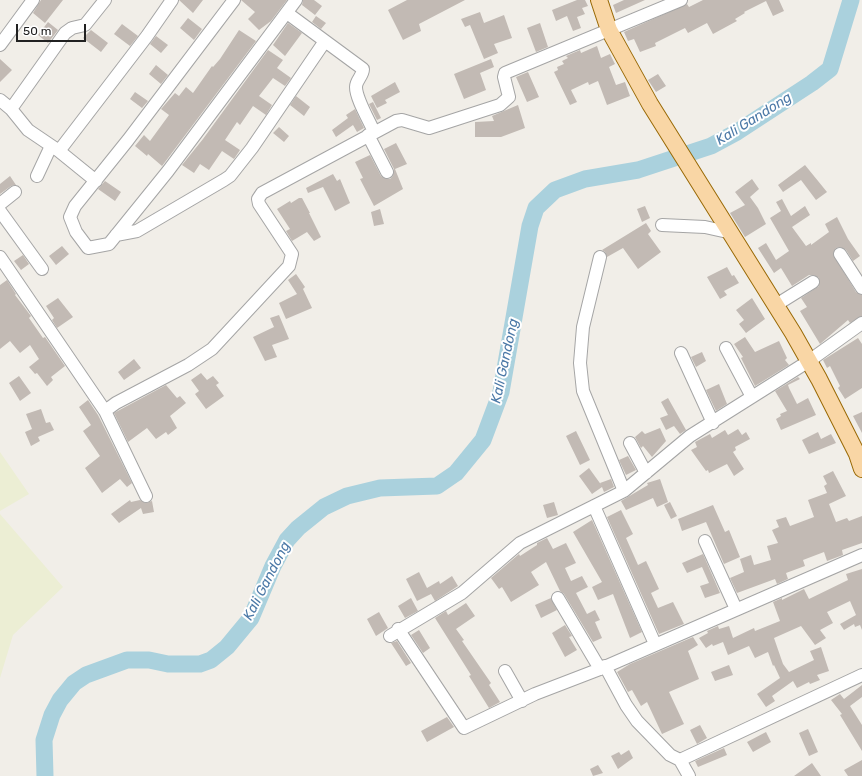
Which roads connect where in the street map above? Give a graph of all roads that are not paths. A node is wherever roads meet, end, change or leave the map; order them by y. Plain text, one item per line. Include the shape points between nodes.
1 (33, 0) edge
2 (105, 0) edge
3 (172, 0) edge
4 (234, 0) edge
5 (296, 0) edge
6 (598, 0) edge
7 (681, 0) edge
8 (287, 13) junction
9 (609, 30) junction
10 (325, 41) junction
11 (0, 44) edge
12 (0, 100) edge
13 (11, 109) junction
14 (371, 134) junction
15 (55, 149) junction
16 (387, 172) dead end
17 (37, 176) dead end
18 (96, 181) junction
19 (15, 192) dead end
20 (0, 204) edge
21 (0, 211) edge
22 (662, 225) dead end
23 (732, 233) junction
24 (116, 235) junction
25 (840, 254) dead end
26 (0, 257) edge
27 (600, 257) dead end
28 (42, 269) dead end
29 (813, 282) dead end
30 (862, 288) edge
31 (776, 305) junction
32 (862, 324) edge
33 (726, 348) dead end
34 (681, 353) dead end
35 (809, 362) junction
36 (752, 398) junction
37 (104, 411) junction
38 (712, 423) junction
39 (630, 443) dead end
40 (862, 469) edge
41 (646, 473) junction
42 (624, 491) junction
43 (146, 496) dead end
44 (594, 506) junction
45 (705, 541) dead end
46 (862, 555) edge
47 (558, 598) dead end
48 (736, 609) junction
49 (655, 644) junction
50 (603, 667) junction
51 (505, 670) dead end
52 (862, 675) edge
53 (522, 700) junction
54 (680, 760) junction
55 (689, 776) edge

1 - 11 street
2 - 13 street via 85,25 72,28 65,33
3 - 15 street via 147,36
4 - 18 street
5 - 8 street
6 - 9 main road
7 - 9 street
8 - 10 street
8 - 24 street via 168,171
9 - 14 street via 505,73 509,92 508,97 500,105 429,128 402,120 396,121
9 - 23 main road via 697,182
10 - 14 street via 363,69 357,90
10 - 24 street via 230,176 136,230
12 - 13 street
13 - 15 street via 28,130
14 - 16 street
14 - 37 street via 258,198 259,204 292,254 289,266 212,349
15 - 17 street
15 - 18 street
18 - 24 street via 75,206 70,217 76,232 88,248 109,244
19 - 20 street
21 - 28 street
22 - 23 street via 693,226
23 - 31 main road
25 - 30 street
26 - 37 street
27 - 42 street via 583,326 580,363 583,391
29 - 31 street
31 - 35 main road
32 - 35 street
33 - 36 street
34 - 38 street
35 - 36 street
35 - 40 main road via 857,454
36 - 38 street
37 - 43 street
38 - 41 street via 690,436
39 - 41 street
41 - 42 street
42 - 44 street
44 - 49 street
44 - 53 street via 520,543 462,593 394,632 464,728
45 - 48 street
46 - 48 street
47 - 50 street
48 - 49 street
49 - 50 street
50 - 53 street
50 - 54 street via 637,721 670,755
51 - 53 street
52 - 54 street
54 - 55 street

